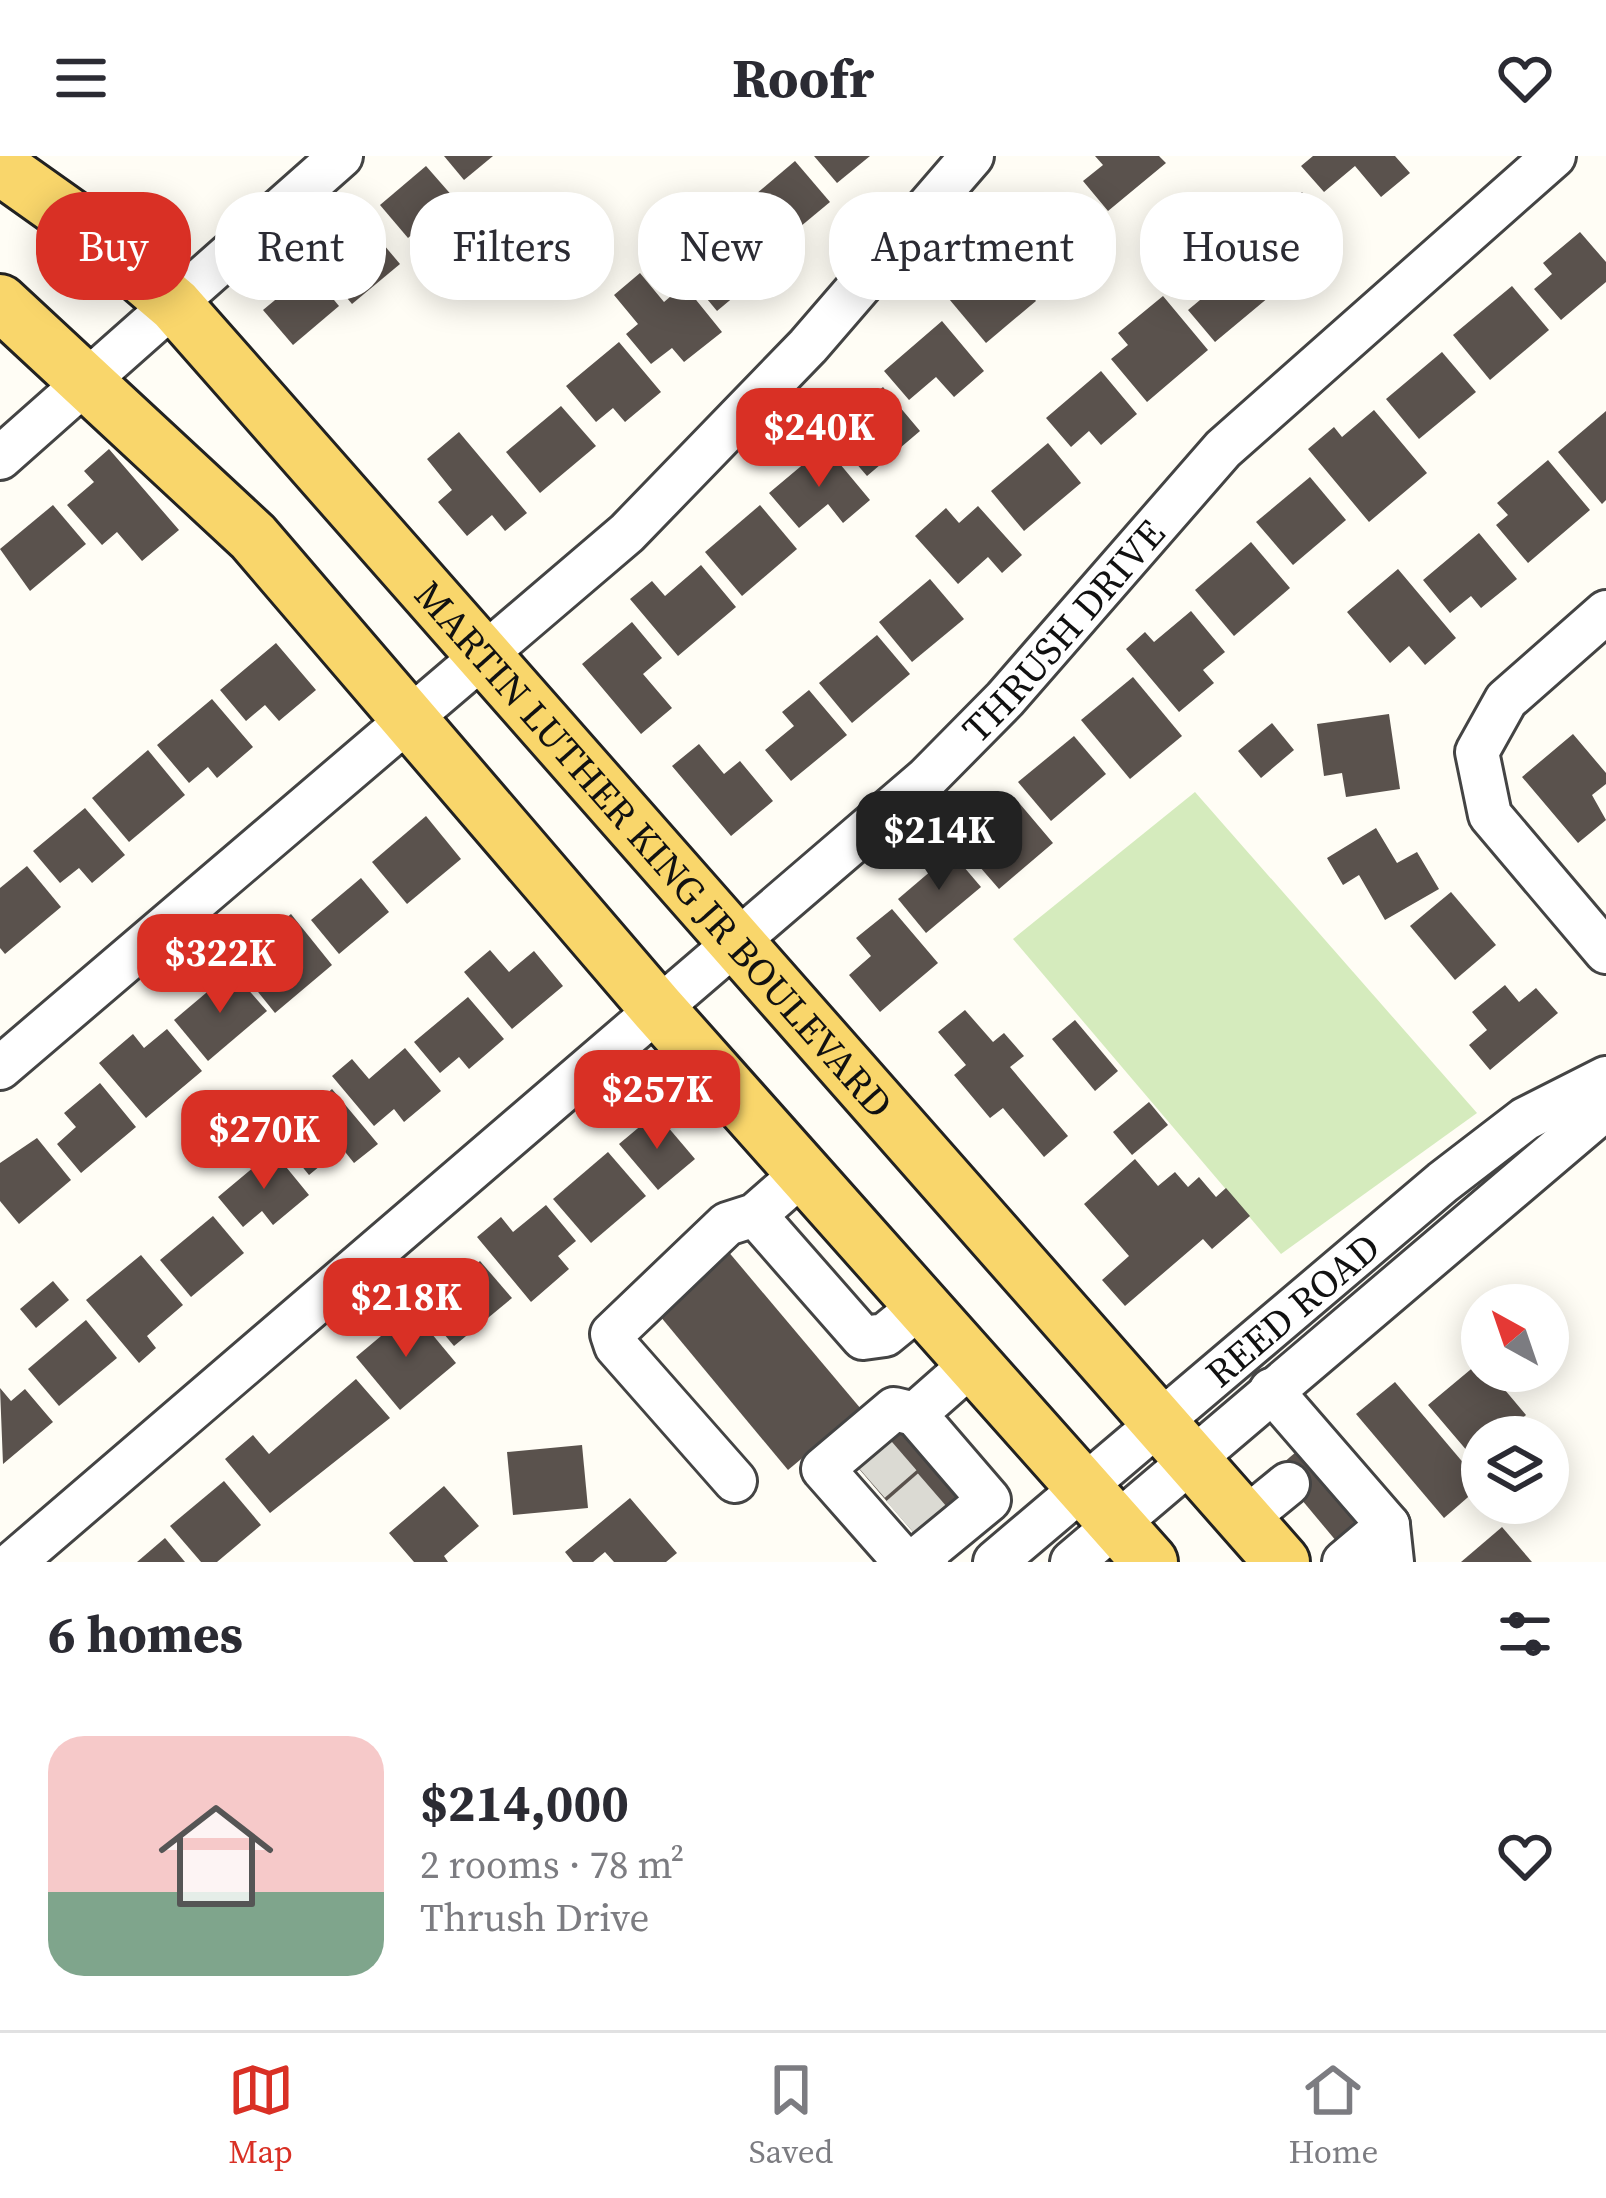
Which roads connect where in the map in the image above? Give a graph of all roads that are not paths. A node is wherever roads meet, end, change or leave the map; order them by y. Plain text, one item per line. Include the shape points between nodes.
1 (341, 156) edge
2 (972, 156) edge
3 (1553, 156) edge
4 (0, 166) edge
5 (0, 302) edge
6 (175, 305) junction
7 (88, 382) junction
8 (0, 458) edge
9 (1606, 612) edge
10 (485, 654) junction
11 (408, 718) junction
12 (733, 942) junction
13 (1606, 952) edge
14 (657, 1008) junction
15 (0, 1068) edge
16 (1606, 1078) edge
17 (1606, 1108) edge
18 (804, 1172) junction
19 (755, 1215) junction
20 (923, 1304) junction
21 (974, 1362) junction
22 (1271, 1390) junction
23 (921, 1430) junction
24 (1176, 1439) junction
25 (1310, 1466) junction
26 (735, 1481) dead end
27 (1245, 1519) junction
28 (1117, 1524) edge
29 (1390, 1544) edge
30 (924, 1559) edge
31 (14, 1562) edge
32 (994, 1562) edge
33 (1072, 1562) edge
34 (1282, 1562) edge
35 (1344, 1562) edge

1 - 6 street
2 - 10 street via 808,346 627,533
3 - 12 street, THRUSH DRIVE via 1223,449 926,778
4 - 6 main road, MARTIN LUTHER KING JR BOULEVARD
5 - 7 main road
6 - 7 street
6 - 10 main road, MARTIN LUTHER KING JR BOULEVARD
7 - 8 street
7 - 11 main road via 253,537
9 - 13 street via 1506,700 1477,752 1490,815
10 - 11 street
10 - 12 main road, MARTIN LUTHER KING JR BOULEVARD
11 - 14 main road
11 - 15 street
12 - 14 street, THRUSH DRIVE
12 - 24 main road, MARTIN LUTHER KING JR BOULEVARD
14 - 18 main road
14 - 31 street, THRUSH DRIVE
16 - 24 street, REED ROAD via 1525,1119 1460,1169
17 - 22 street, REED ROAD
18 - 19 street
18 - 20 main road
19 - 20 street via 862,1339 885,1335
19 - 26 street via 727,1224 612,1334
20 - 21 main road
21 - 23 street
21 - 28 main road
22 - 24 street, REED ROAD
22 - 25 street
23 - 30 street via 953,1472 989,1500
23 - 30 street via 894,1409 823,1469 860,1491 890,1525 905,1562
24 - 27 main road, MARTIN LUTHER KING JR BOULEVARD
24 - 28 street, REED ROAD
25 - 27 street
25 - 29 street
27 - 34 main road, MARTIN LUTHER KING JR BOULEVARD
28 - 32 street, REED ROAD
28 - 33 street, REED ROAD
29 - 35 street

